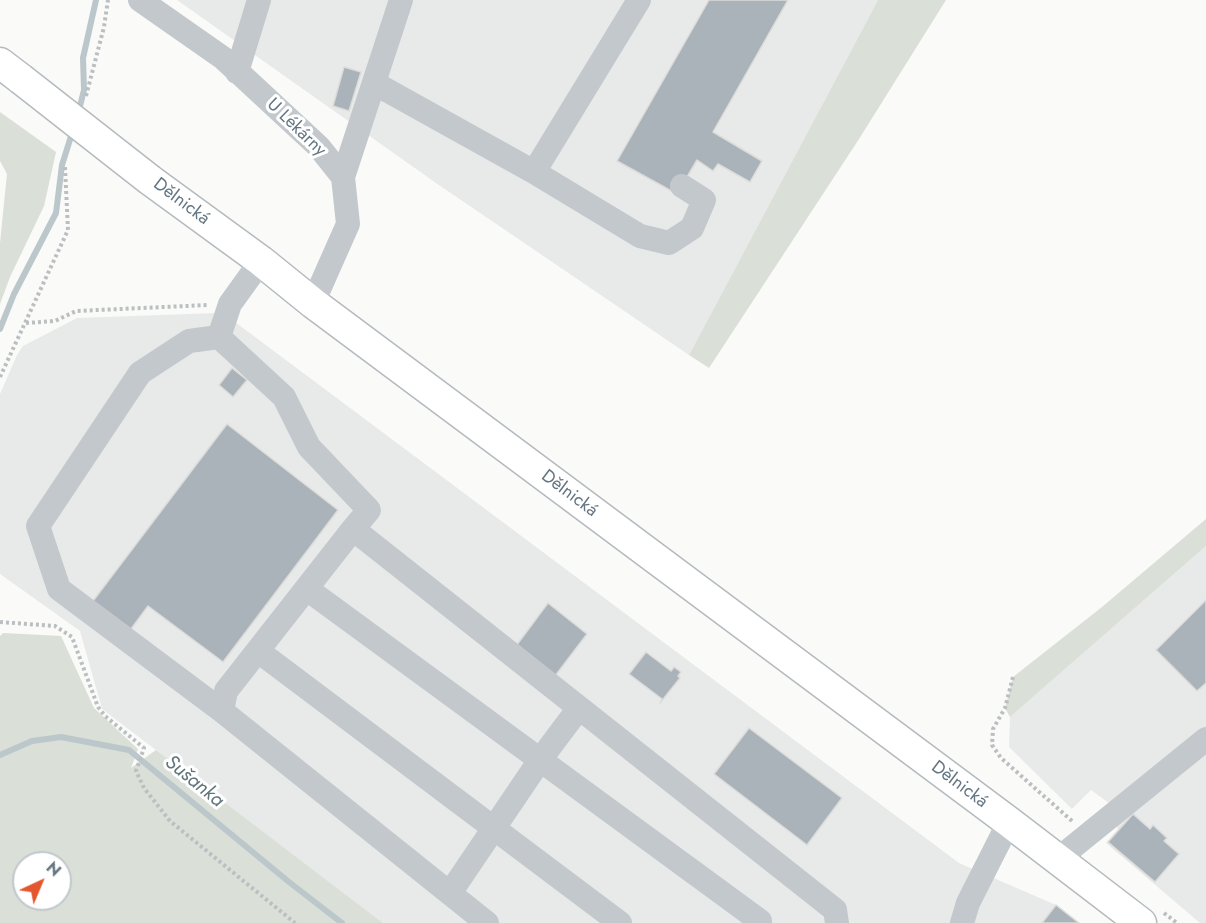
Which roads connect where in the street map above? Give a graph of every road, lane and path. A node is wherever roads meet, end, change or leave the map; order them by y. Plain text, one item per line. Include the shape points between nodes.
1 (108, 0) edge
2 (259, 0) edge
3 (401, 0) edge
4 (639, 0) edge
5 (146, 2) edge
6 (10, 71) edge
7 (237, 72) junction
8 (374, 83) junction
9 (86, 96) dead end
10 (65, 167) dead end
11 (534, 172) junction
12 (343, 177) junction
13 (682, 186) dead end
14 (261, 261) junction
15 (313, 303) junction
16 (230, 304) junction
17 (25, 323) junction
18 (219, 337) junction
19 (0, 377) edge
20 (353, 529) junction
21 (307, 589) junction
22 (0, 622) edge
23 (258, 651) junction
24 (1014, 677) dead end
25 (579, 708) junction
26 (222, 711) junction
27 (1202, 749) edge
28 (540, 760) junction
29 (1009, 822) junction
30 (494, 829) junction
31 (1089, 835) junction
32 (1058, 859) junction
33 (450, 893) junction
34 (967, 920) edge
35 (295, 923) edge
36 (487, 923) edge
37 (620, 923) edge
38 (760, 923) edge
39 (837, 923) edge
40 (1141, 923) edge

1 - 9 path
2 - 7 street
3 - 8 street
4 - 11 street
5 - 7 street, U Lékárny
6 - 14 main road, Dělnická, bridge
7 - 12 street, U Lékárny via 319,147
8 - 11 street
8 - 12 street
10 - 17 path via 68,230
11 - 13 street via 640,236 669,243 692,228 704,200
12 - 15 street via 348,224
14 - 15 main road, Dělnická
14 - 16 street
15 - 29 main road, Dělnická
16 - 17 path via 76,311 55,321
16 - 18 street
17 - 19 path
18 - 20 street via 284,397 309,447 369,510
18 - 26 street via 189,341 140,373 38,526 59,589
20 - 21 street
20 - 25 street
21 - 23 street
21 - 28 street
22 - 35 path via 55,627 72,637 98,707 144,748 136,771 144,788 170,820
23 - 26 street via 226,691
23 - 30 street
24 - 31 path via 1005,708 993,729 992,745 1001,758
25 - 28 street
25 - 39 street via 835,910
26 - 33 street
27 - 31 street
28 - 30 street
28 - 38 street
29 - 32 main road, Dělnická
29 - 34 street via 968,903
30 - 33 street
30 - 37 street
31 - 32 street
32 - 40 main road, Dělnická
33 - 36 street

